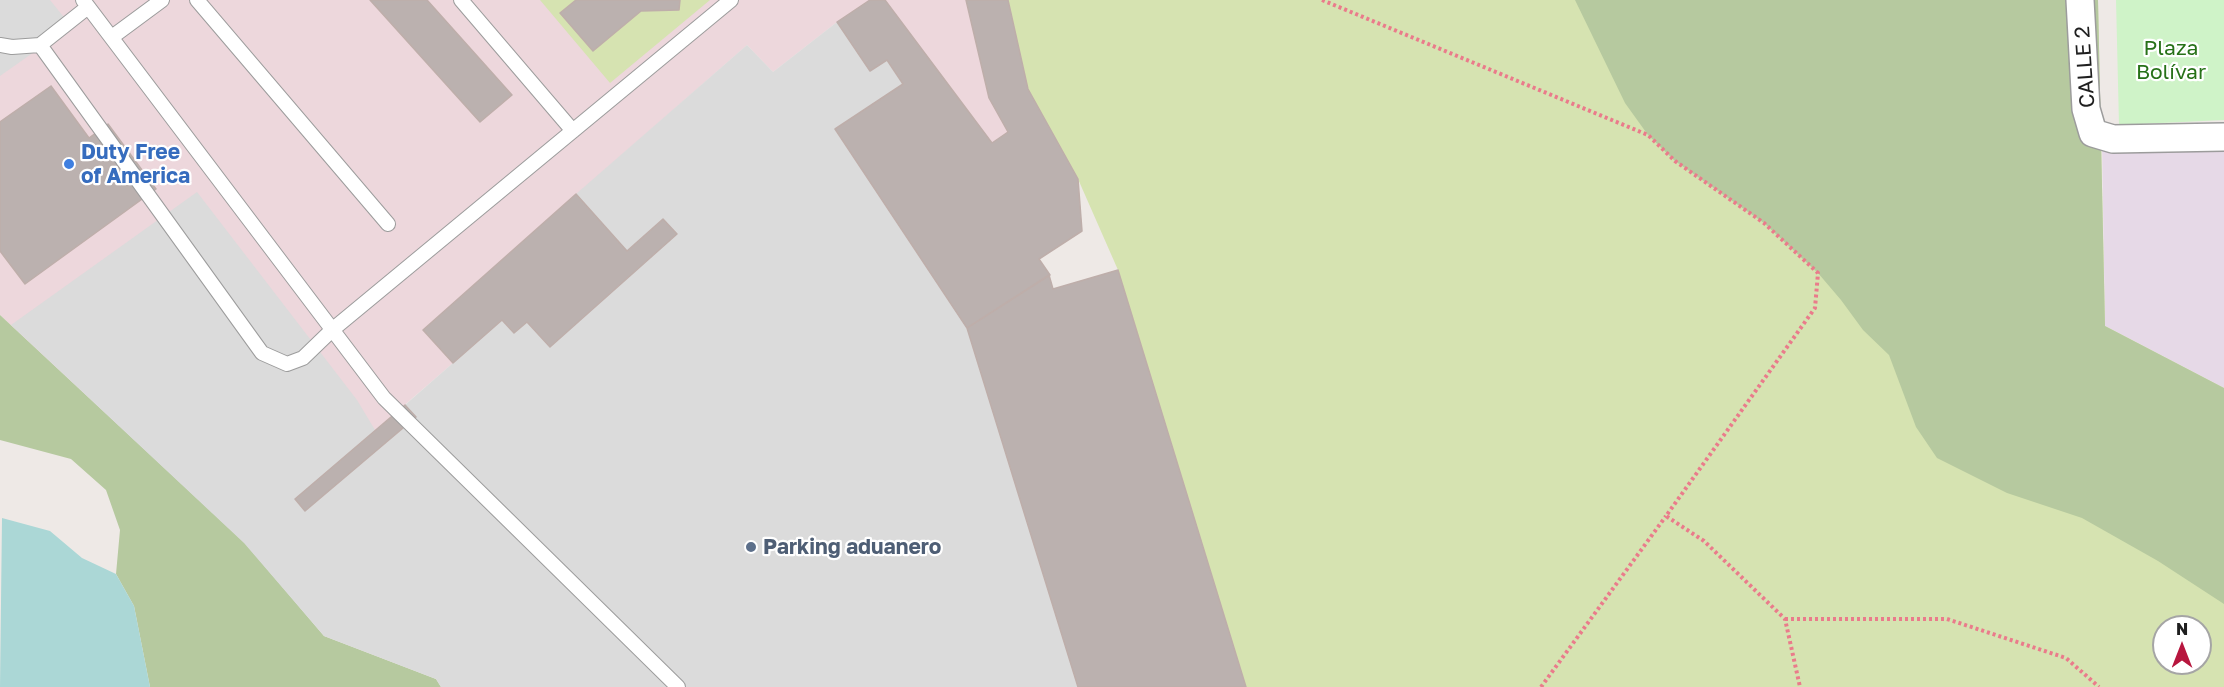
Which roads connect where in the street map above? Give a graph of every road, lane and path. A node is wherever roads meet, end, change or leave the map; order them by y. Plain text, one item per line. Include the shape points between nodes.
1 (162, 0) edge
2 (197, 0) edge
3 (461, 0) edge
4 (731, 0) edge
5 (1322, 0) edge
6 (2080, 0) edge
7 (86, 3) edge
8 (112, 37) junction
9 (0, 45) edge
10 (40, 45) junction
11 (573, 131) junction
12 (2224, 137) edge
13 (388, 224) dead end
14 (332, 330) junction
15 (1666, 516) junction
16 (1785, 619) junction
17 (678, 687) edge
18 (1541, 687) edge
19 (1800, 687) edge
20 (2099, 687) edge

1 - 8 lane
2 - 13 lane
3 - 11 lane
4 - 11 lane
5 - 15 path via 1648,135 1675,161 1764,223 1818,273 1815,308
6 - 12 street, CALLE 2 via 2086,109 2093,134 2113,139
7 - 8 lane
7 - 10 lane
8 - 14 lane
9 - 10 lane
10 - 14 lane via 262,353 287,364 303,358
11 - 14 lane
14 - 17 lane via 384,398
15 - 16 path via 1704,541
15 - 18 path
16 - 19 path
16 - 20 path via 1947,619 2066,658

